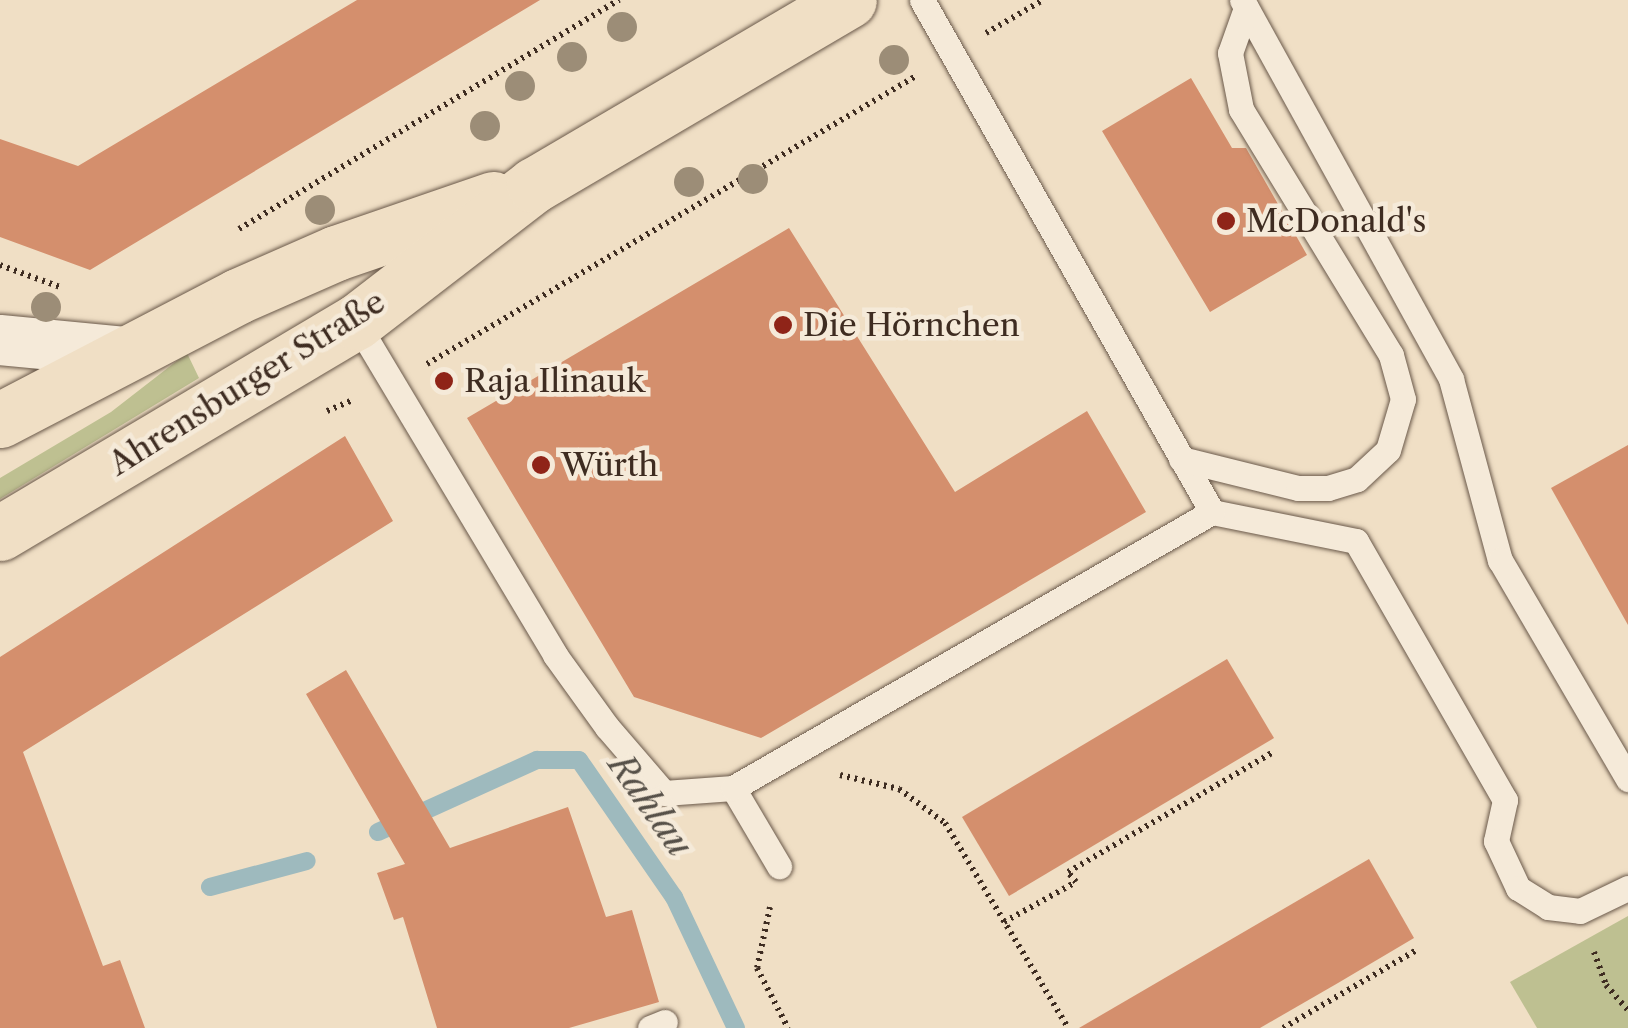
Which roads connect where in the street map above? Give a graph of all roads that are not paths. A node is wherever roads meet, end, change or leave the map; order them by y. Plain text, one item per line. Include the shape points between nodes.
1 (849, 0) edge
2 (922, 0) edge
3 (1244, 4) edge
4 (534, 185) junction
5 (356, 322) junction
6 (0, 340) edge
7 (124, 352) junction
8 (0, 420) edge
9 (1182, 459) junction
10 (1212, 512) junction
11 (0, 534) edge
12 (1628, 779) edge
13 (734, 788) junction
14 (778, 866) road end
15 (1628, 888) edge

1 - 4 main road, Ahrensburger Straße
2 - 9 lane
3 - 9 lane via 1230,53 1241,109 1391,355 1404,399 1388,450 1356,478 1328,488 1298,488
3 - 12 lane via 1451,379 1500,560
4 - 5 main road, Ahrensburger Straße
4 - 7 main road, Ahrensburger Straße via 336,253
5 - 11 main road, Ahrensburger Straße
5 - 13 lane via 556,655 608,728 664,793
6 - 7 street
7 - 8 main road, Ahrensburger Straße
9 - 10 lane
10 - 13 lane
10 - 15 lane via 1356,542 1505,800 1496,841 1503,866 1532,899 1580,911
13 - 14 lane

